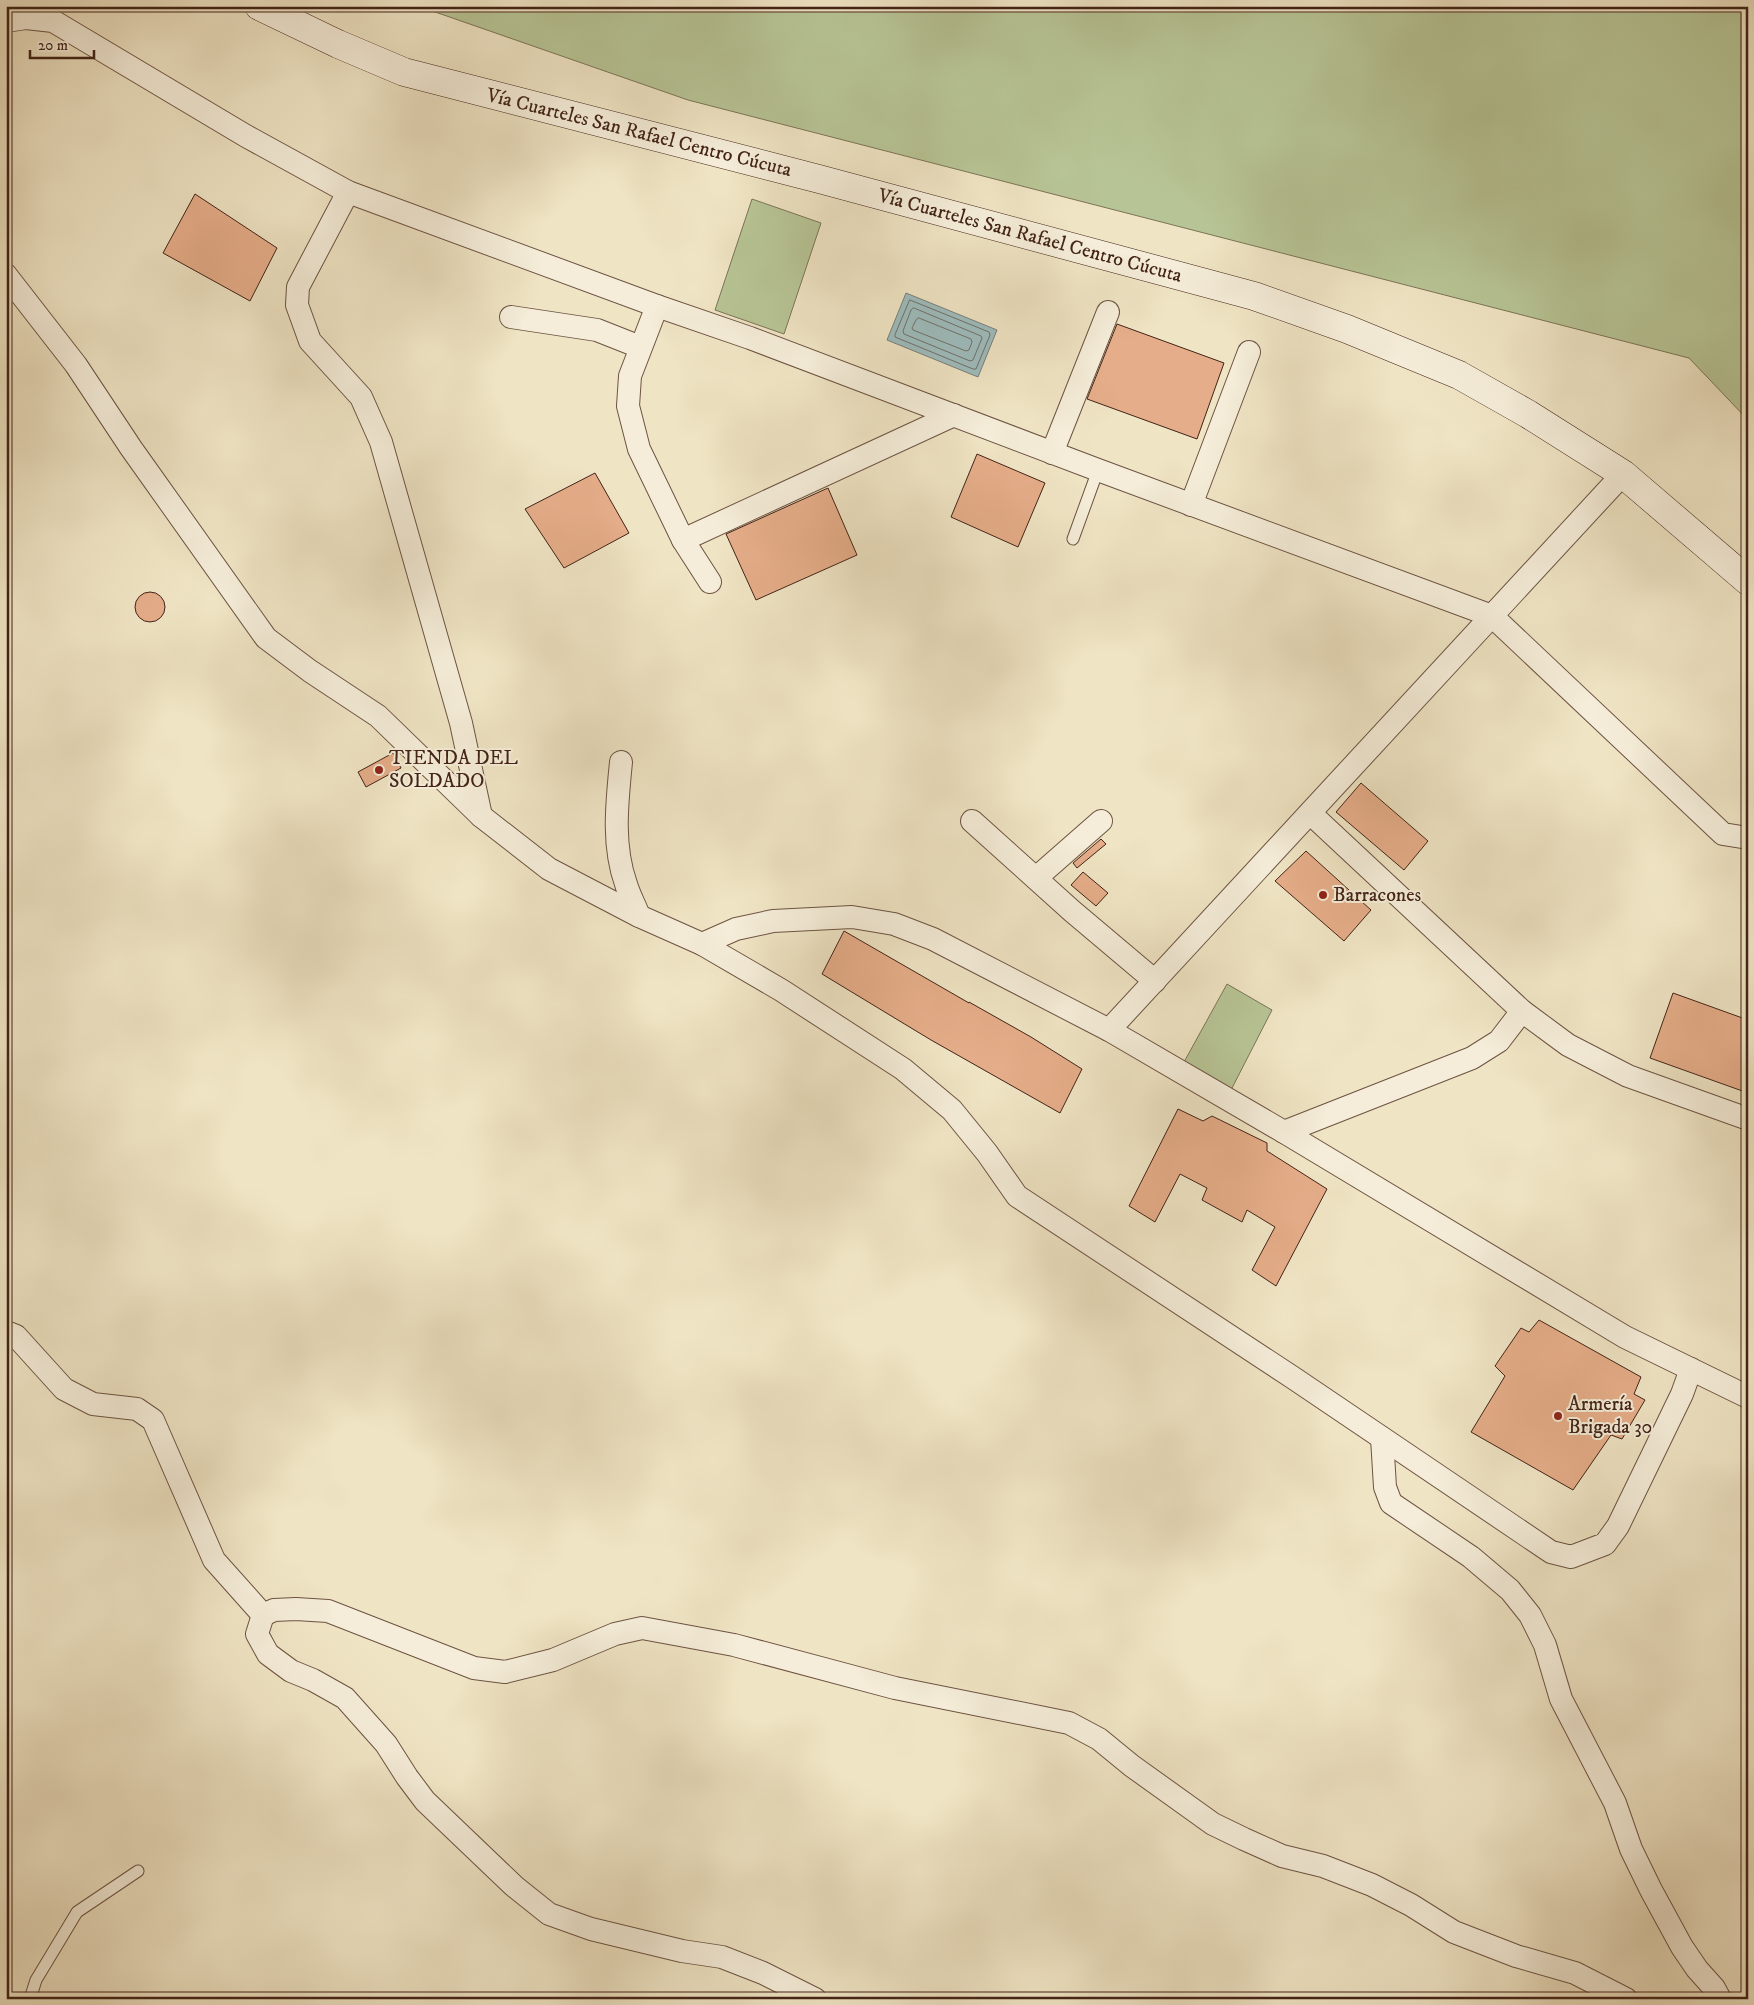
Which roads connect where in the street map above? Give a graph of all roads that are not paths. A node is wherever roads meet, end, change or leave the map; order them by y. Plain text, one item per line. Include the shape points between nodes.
1 (259, 6) edge
2 (6, 21) edge
3 (348, 192) junction
4 (6, 275) edge
5 (657, 306) junction
6 (1108, 312) dead end
7 (511, 317) dead end
8 (640, 347) junction
9 (1249, 352) dead end
10 (954, 415) junction
11 (1052, 453) junction
12 (1098, 470) junction
13 (1623, 474) junction
14 (1190, 505) junction
15 (1073, 539) dead end
16 (684, 540) junction
17 (1748, 581) edge
18 (710, 582) dead end
19 (1492, 616) junction
20 (621, 762) dead end
21 (1310, 813) junction
22 (481, 816) junction
23 (972, 821) dead end
24 (1101, 821) dead end
25 (1748, 838) edge
26 (1036, 878) junction
27 (639, 916) junction
28 (702, 944) junction
29 (1155, 981) junction
30 (1522, 1011) junction
31 (1109, 1030) junction
32 (1748, 1119) edge
33 (1284, 1132) junction
34 (6, 1332) edge
35 (1690, 1369) junction
36 (1748, 1397) edge
37 (1382, 1438) junction
38 (263, 1615) junction
39 (138, 1871) dead end
40 (30, 1999) edge
41 (815, 1999) edge
42 (1626, 1999) edge
43 (1720, 1999) edge

1 - 13 main road, Vía Cuarteles San Rafael Centro Cúcuta via 404,72 1254,296 1348,329 1459,375
2 - 3 street via 26,18 52,21 246,136
3 - 5 street
3 - 22 street via 298,287 297,304 310,341 361,397 381,442 461,724
4 - 22 street via 76,365 266,638 378,716
5 - 8 street
5 - 10 street
6 - 11 street
7 - 8 street via 597,330
8 - 16 street via 630,376 628,406 639,449
9 - 14 street
10 - 11 street
10 - 16 street
11 - 12 street
12 - 14 street
12 - 15 lane
13 - 17 main road, Vía Cuarteles San Rafael Centro Cúcuta
13 - 19 street
14 - 19 street
16 - 18 street
19 - 21 street
19 - 25 street via 1723,834
20 - 27 street via 616,811 618,847 625,882
21 - 29 street
21 - 30 street
22 - 27 street via 549,869
23 - 26 street
24 - 26 street
26 - 29 street
27 - 28 street
28 - 31 street via 736,929 773,920 852,917 894,924 933,939
28 - 37 street via 781,990 903,1069 952,1110 1017,1196
29 - 31 street
30 - 32 street via 1568,1045 1628,1076
30 - 33 street via 1499,1040 1472,1058
31 - 33 street
33 - 35 street via 1625,1337
34 - 38 street via 16,1336 64,1389 92,1404 137,1409 153,1420 214,1560
35 - 36 street
35 - 37 street via 1682,1394 1618,1526 1605,1544 1571,1557 1551,1552
37 - 43 street via 1385,1488 1391,1503 1486,1570 1510,1590 1530,1615 1546,1644 1561,1699 1615,1803 1650,1890 1682,1947
38 - 41 street via 257,1634 268,1654 291,1671 345,1698 386,1744 424,1801 514,1886 549,1914 591,1929 722,1957 763,1972
38 - 42 street via 274,1610 328,1611 474,1668 505,1672 553,1660 614,1634 642,1628 734,1645 895,1688 1069,1723 1099,1739 1213,1824 1282,1856 1323,1866 1372,1885 1454,1932 1516,1956 1575,1973
39 - 40 lane via 77,1912 36,1980

